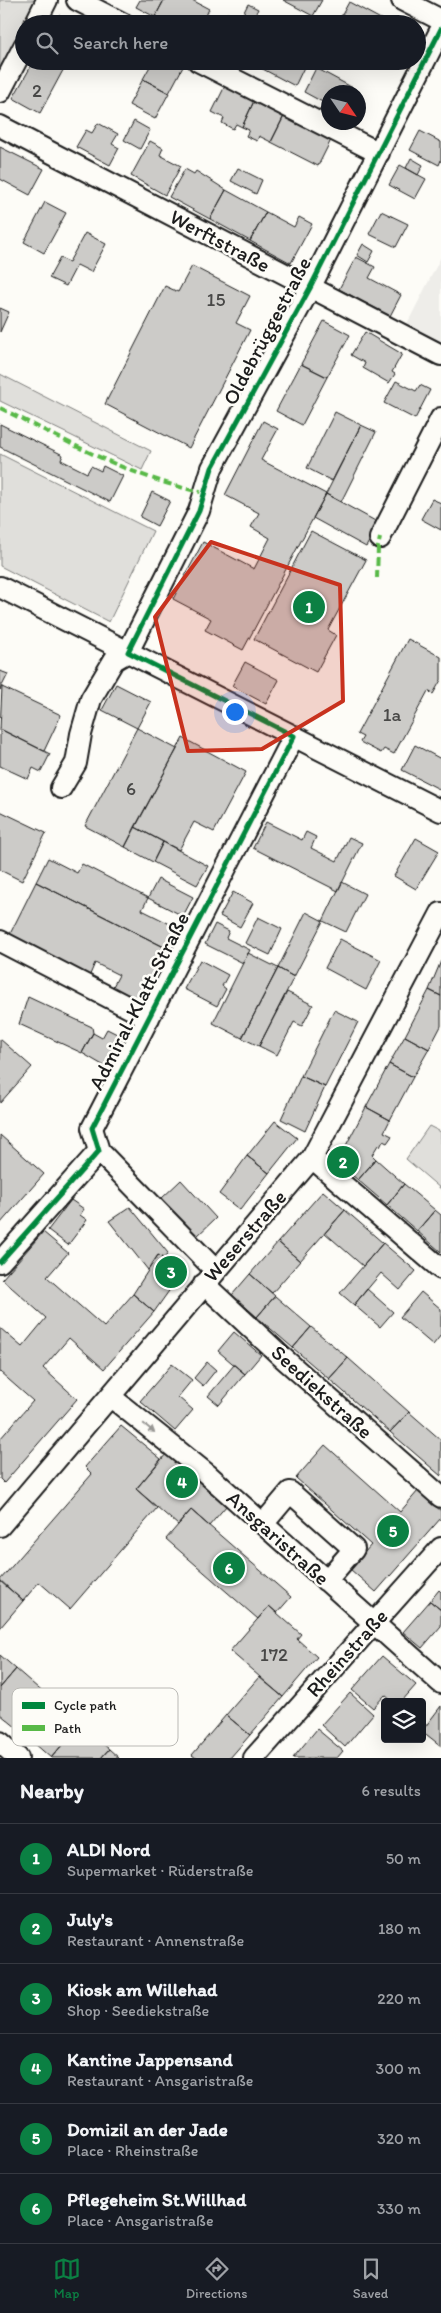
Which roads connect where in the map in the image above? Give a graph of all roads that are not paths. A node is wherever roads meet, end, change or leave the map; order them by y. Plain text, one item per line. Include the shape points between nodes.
1 (47, 0) edge
2 (77, 0) edge
3 (402, 0) edge
4 (40, 15) edge
5 (106, 15) edge
6 (441, 20) edge
7 (441, 29) edge
8 (426, 59) edge
9 (15, 63) edge
10 (216, 70) edge
11 (420, 70) edge
12 (0, 92) edge
13 (0, 126) edge
14 (379, 153) junction
15 (310, 288) junction
16 (441, 355) edge
17 (441, 418) edge
18 (380, 538) dead end
19 (0, 586) edge
20 (128, 652) junction
21 (294, 736) junction
22 (61, 788) dead end
23 (441, 811) edge
24 (441, 913) edge
25 (436, 933) edge
26 (0, 941) edge
27 (149, 1018) junction
28 (100, 1151) junction
29 (312, 1158) junction
30 (0, 1262) edge
31 (441, 1269) edge
32 (210, 1278) junction
33 (111, 1397) junction
34 (441, 1497) edge
35 (263, 1524) junction
36 (0, 1526) edge
37 (441, 1548) edge
38 (326, 1581) junction
39 (374, 1622) junction
40 (441, 1682) edge
41 (0, 1742) edge
42 (18, 1758) edge
43 (254, 1758) edge

1 - 4 street
2 - 5 street
3 - 6 street
7 - 8 street, Oldebrüggestraße
9 - 12 street
10 - 14 street
11 - 14 street, Oldebrüggestraße
13 - 15 street, Werftstraße
14 - 15 street, Oldebrüggestraße
15 - 16 street, Werftstraße
15 - 20 street, Oldebrüggestraße via 212,468 199,511
17 - 18 street
19 - 20 street
20 - 21 street
20 - 22 street via 114,660 91,699 76,763
21 - 23 street
21 - 27 street, Admiral-Klatt-Straße
24 - 25 street, Weserstraße
25 - 29 street, Weserstraße
26 - 27 street
27 - 28 street, Admiral-Klatt-Straße via 92,1128
28 - 30 street
28 - 32 street, Seediekstraße
29 - 31 street
29 - 32 street, Weserstraße
32 - 33 street, Weserstraße
32 - 34 street, Seediekstraße via 282,1357
33 -> 35 street, Ansgaristraße
33 - 36 street, Weserstraße
35 - 38 street, Ansgaristraße
35 - 38 street via 290,1492 354,1549
37 - 39 street, Rheinstraße
38 - 39 street, Ansgaristraße
39 - 40 street, Ansgaristraße
39 - 43 street, Rheinstraße
41 - 42 street

